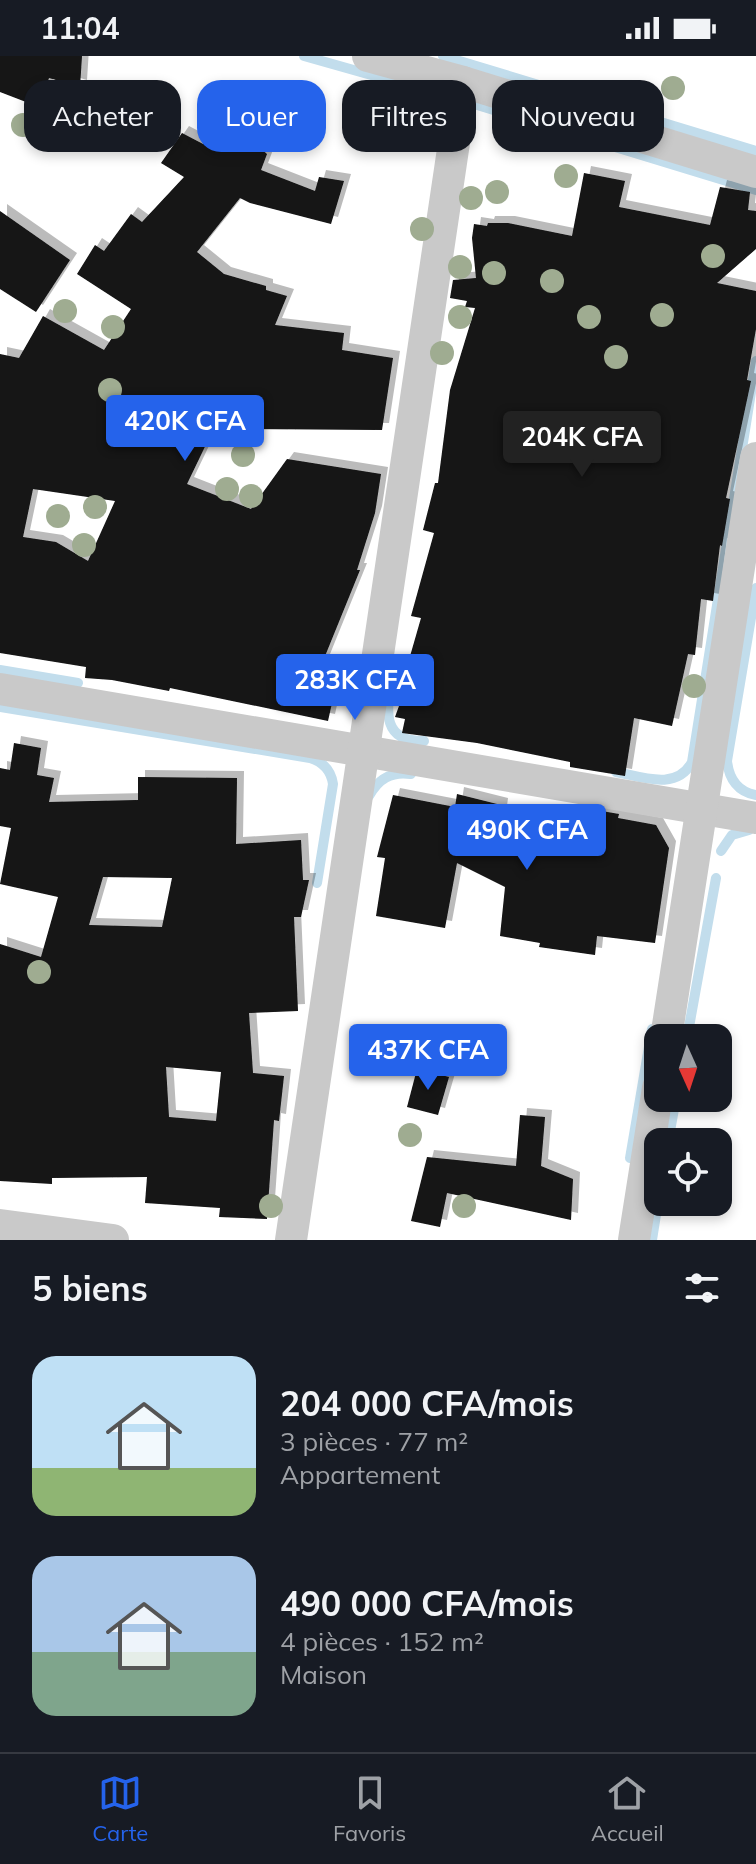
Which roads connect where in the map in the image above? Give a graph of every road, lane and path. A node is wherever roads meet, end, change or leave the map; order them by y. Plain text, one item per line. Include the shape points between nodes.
1 (368, 56) edge
2 (456, 80) edge
3 (476, 86) edge
4 (453, 152) edge
5 (756, 172) edge
6 (756, 458) edge
7 (0, 689) edge
8 (364, 752) junction
9 (701, 809) junction
10 (756, 818) edge
11 (668, 1024) edge
12 (654, 1112) edge
13 (0, 1225) edge
14 (113, 1240) edge
15 (291, 1240) edge
16 (634, 1240) edge

1 - 2 street
3 - 5 street
4 - 8 street
6 - 9 street
7 - 8 street
8 - 9 street
8 - 15 street
9 - 10 street
9 - 11 street
12 - 16 street
13 - 14 street

